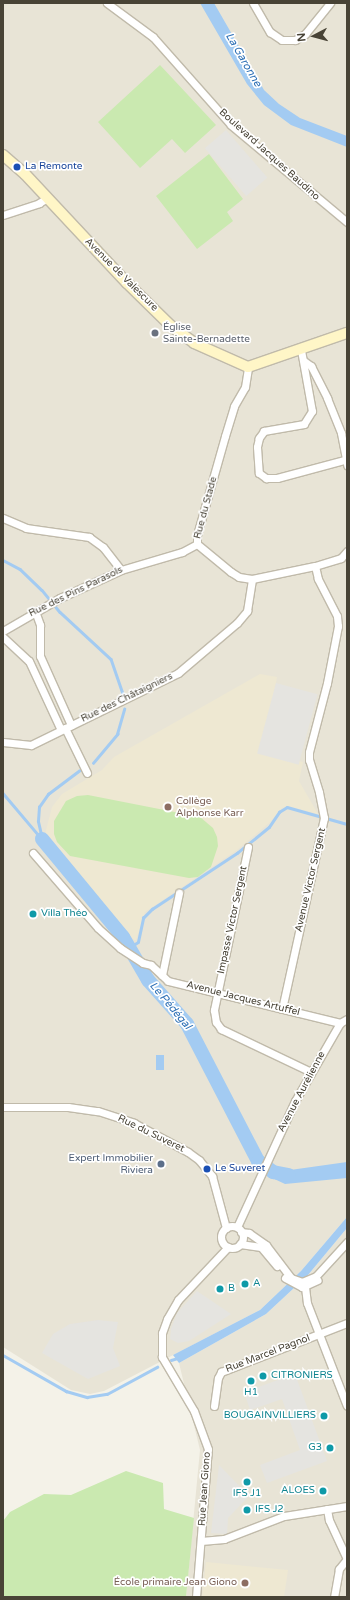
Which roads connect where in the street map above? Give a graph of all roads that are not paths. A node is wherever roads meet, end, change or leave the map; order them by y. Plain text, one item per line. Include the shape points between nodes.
1 (107, 3) edge
2 (253, 3) edge
3 (330, 3) edge
4 (3, 155) edge
5 (47, 198) junction
6 (3, 215) edge
7 (347, 222) edge
8 (347, 333) edge
9 (301, 350) junction
10 (304, 361) junction
11 (248, 367) junction
12 (346, 462) edge
13 (3, 518) edge
14 (197, 544) junction
15 (347, 551) edge
16 (315, 566) junction
17 (121, 570) junction
18 (252, 579) junction
19 (36, 611) junction
20 (3, 631) edge
21 (3, 637) edge
22 (40, 656) junction
23 (29, 661) junction
24 (66, 728) junction
25 (3, 742) edge
26 (87, 773) dead end
27 (248, 847) dead end
28 (33, 853) dead end
29 (179, 893) dead end
30 (162, 975) junction
31 (218, 993) junction
32 (282, 1008) junction
33 (344, 1021) edge
34 (311, 1072) junction
35 (3, 1107) edge
36 (226, 1228) junction
37 (239, 1229) junction
38 (347, 1242) edge
39 (240, 1244) junction
40 (228, 1247) junction
41 (347, 1249) edge
42 (279, 1266) junction
43 (302, 1285) junction
44 (347, 1323) edge
45 (320, 1333) junction
46 (214, 1406) dead end
47 (347, 1406) edge
48 (347, 1506) edge
49 (327, 1509) junction
50 (201, 1541) junction
51 (347, 1559) edge
52 (196, 1597) edge
53 (334, 1597) edge

1 - 7 street, Boulevard Jacques Baudino via 153,37 231,125
2 - 3 street via 270,32 282,40 294,40 305,34
4 - 5 main road, Avenue de Valescure
5 - 6 street
5 - 11 main road, Avenue de Valescure via 172,326 194,343
8 - 9 main road
9 - 10 street
9 - 11 main road
10 - 12 street via 311,366 317,376 333,412 341,434
10 - 12 street via 312,411 310,418 295,427 264,431 257,447 258,473 266,478 277,478
11 - 14 street, Rue du Stade via 244,387 234,406 197,535
13 - 17 street via 26,528 89,538 103,547
14 - 17 street, Rue des Pins Parasols via 182,552
14 - 18 street, Rue du Stade via 231,572 239,577
15 - 16 street, Rue du Stade via 341,558
16 - 18 street, Rue du Stade
16 - 32 street, Avenue Victor Sergent via 318,579 337,616 338,626 308,760 319,792 324,818
17 - 19 street, Rue des Pins Parasols
18 - 24 street, Rue des Châtaigniers via 247,610 237,623 178,673 161,684
19 - 20 street, Rue des Pins Parasols
19 - 22 street via 40,624
21 - 23 street
22 - 23 street
22 - 24 street
23 - 24 street
24 - 25 street, Rue des Châtaigniers via 31,745
24 - 26 street
27 - 31 street, Impasse Victor Sergent
28 - 30 street, Avenue Jacques Artuffel via 88,917 126,952 151,965
29 - 30 street
30 - 31 street, Avenue Jacques Artuffel via 168,981
31 - 32 street, Avenue Jacques Artuffel
31 - 34 street, Impasse Victor Sergent via 214,1010 216,1022 221,1029
32 - 33 street, Avenue Jacques Artuffel
33 - 34 street, Avenue Aurélienne
34 - 37 street, Avenue Aurélienne
35 - 36 street, Rue du Suveret via 68,1107 98,1111 134,1123 188,1152 199,1160 212,1176
36 - 37 street
36 - 40 street via 221,1238
37 - 39 street via 243,1238
37 - 42 street via 266,1245
38 - 43 street via 316,1276
39 - 40 street via 234,1248
39 - 42 street via 261,1247
40 - 50 street, Rue Jean Giono via 178,1300 162,1333 162,1356 194,1411 208,1449
41 - 43 street via 317,1282
42 - 43 street
43 - 45 street
44 - 45 street, Rue Marcel Pagnol
45 - 46 street, Rue Marcel Pagnol via 222,1372 218,1378
45 - 47 street
48 - 49 street
49 - 50 street via 284,1516 224,1539
49 - 51 street via 329,1520
50 - 52 street, Rue Jean Giono
51 - 53 street via 339,1569

